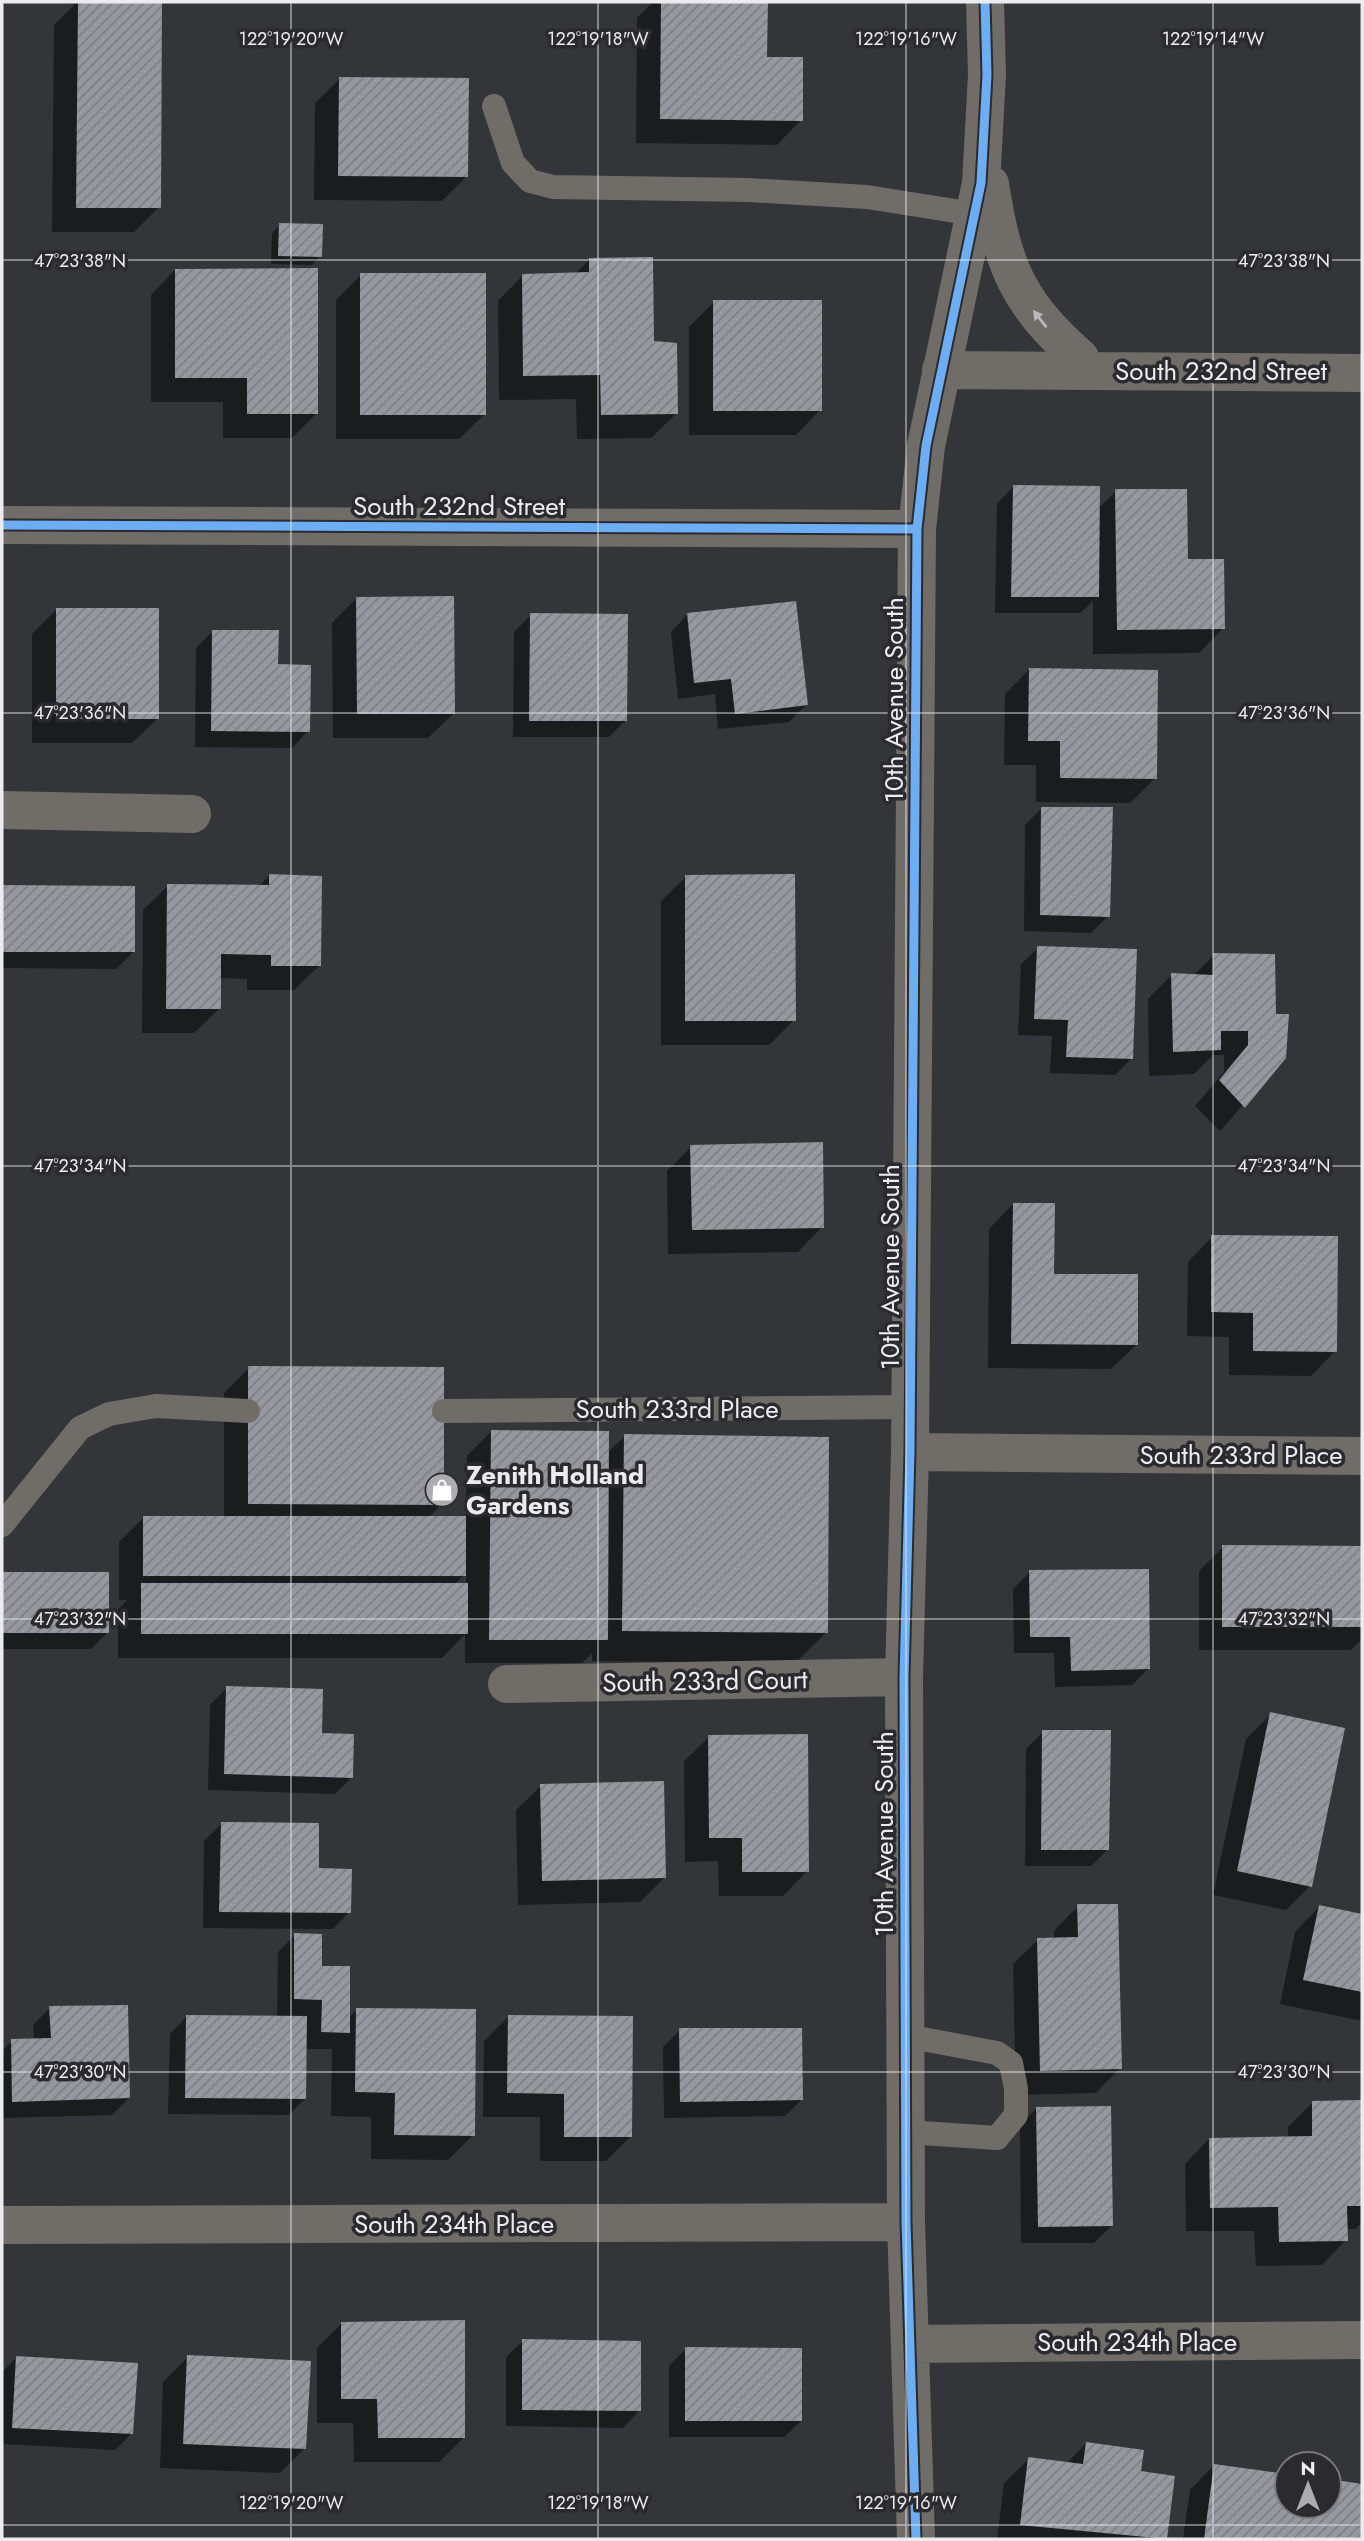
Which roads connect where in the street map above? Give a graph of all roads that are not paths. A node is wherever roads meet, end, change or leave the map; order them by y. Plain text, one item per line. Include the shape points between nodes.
1 (985, 2) edge
2 (494, 106) dead end
3 (986, 216) junction
4 (941, 370) junction
5 (1081, 370) junction
6 (1362, 373) edge
7 (2, 525) edge
8 (917, 529) junction
9 (2, 810) edge
10 (192, 814) dead end
11 (910, 1407) junction
12 (248, 1410) dead end
13 (444, 1410) dead end
14 (910, 1452) junction
15 (1362, 1456) edge
16 (2, 1525) edge
17 (904, 1677) junction
18 (507, 1684) dead end
19 (906, 2036) junction
20 (906, 2132) junction
21 (906, 2222) junction
22 (2, 2225) edge
23 (1362, 2340) edge
24 (911, 2344) junction
25 (916, 2539) edge

1 - 3 street, 10th Avenue South
2 - 3 lane via 513,163 530,181 553,187 854,196
3 - 4 street, 10th Avenue South
5 -> 3 street, South 232nd Street via 1080,358 1051,332 1019,292
4 - 5 street, South 232nd Street
4 - 8 street, 10th Avenue South
5 - 6 street, South 232nd Street
7 - 8 street, South 232nd Street
8 - 11 street, 10th Avenue South
9 - 10 street
11 - 13 lane, South 233rd Place
11 - 14 street, 10th Avenue South
12 - 16 lane via 156,1406 109,1414 80,1428
14 - 15 street, South 233rd Place
14 - 17 street, 10th Avenue South
17 - 18 street, South 233rd Court
17 - 19 street, 10th Avenue South
19 - 20 street, 10th Avenue South
19 - 20 lane via 997,2053 1011,2063 1016,2090 1016,2115 997,2138
20 - 21 street, 10th Avenue South
21 - 22 street, South 234th Place
21 - 24 street, 10th Avenue South
23 - 24 street, South 234th Place
24 - 25 street, 10th Avenue South

